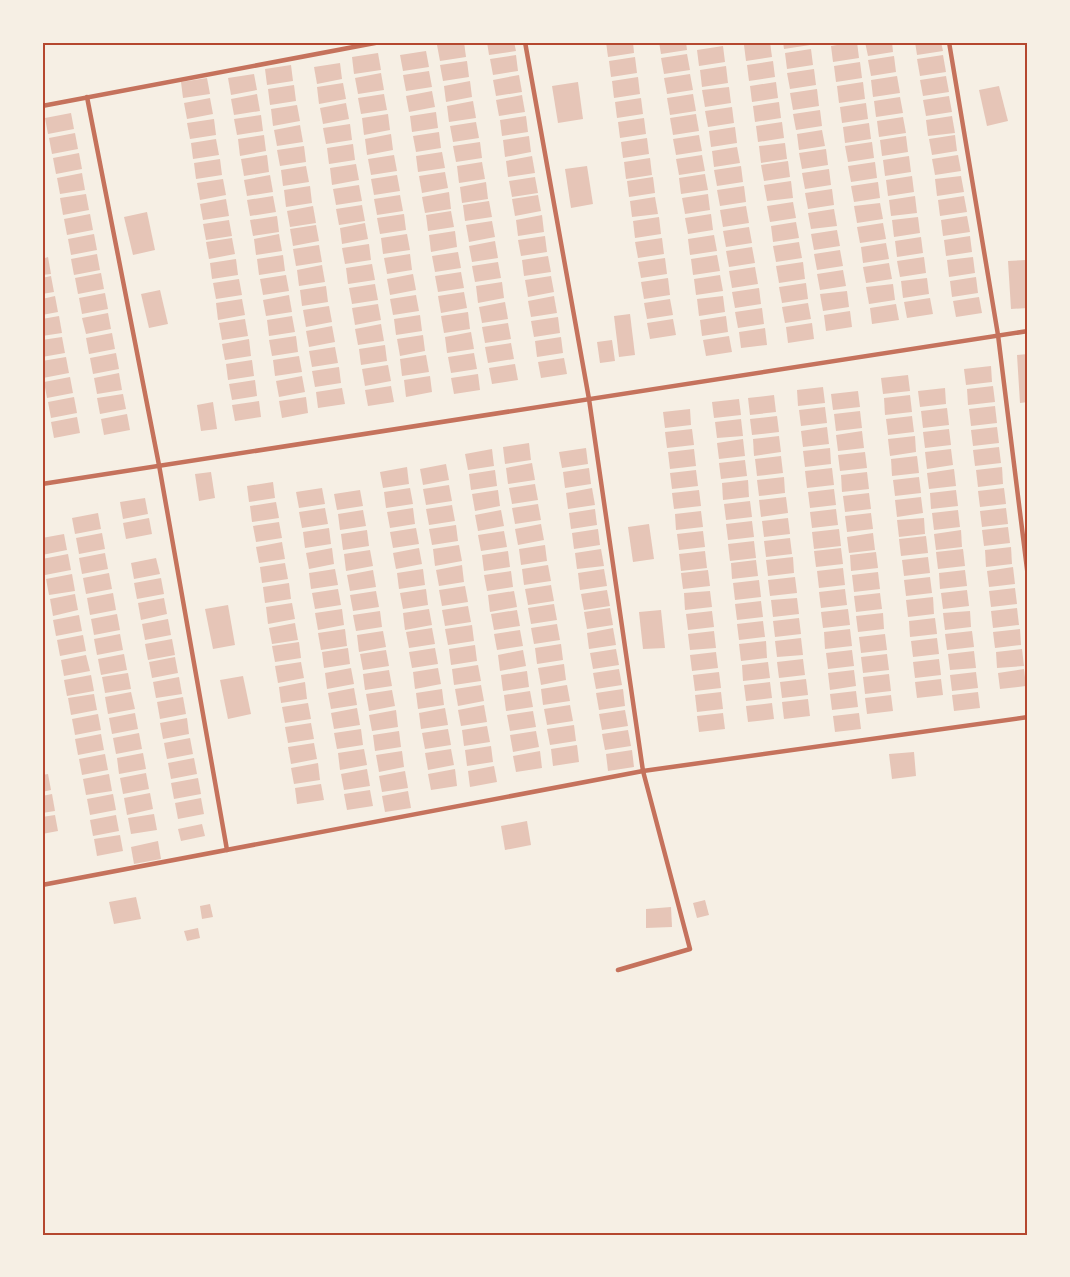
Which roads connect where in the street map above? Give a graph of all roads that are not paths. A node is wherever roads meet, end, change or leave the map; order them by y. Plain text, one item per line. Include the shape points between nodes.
1 (380, 42) edge
2 (525, 42) edge
3 (949, 42) edge
4 (87, 98) junction
5 (42, 106) edge
6 (1028, 331) edge
7 (998, 335) junction
8 (589, 399) junction
9 (159, 465) junction
10 (42, 484) edge
11 (1028, 577) edge
12 (1028, 717) edge
13 (643, 771) junction
14 (227, 850) junction
15 (42, 885) edge
16 (618, 970) dead end

1 - 4 lane
2 - 8 lane
3 - 7 lane
4 - 5 lane
4 - 9 lane
6 - 7 lane
7 - 8 lane
7 - 11 lane
8 - 9 lane
8 - 13 lane
9 - 10 lane
9 - 14 lane
12 - 13 lane
13 - 14 lane
13 - 16 lane via 690,949
14 - 15 lane

